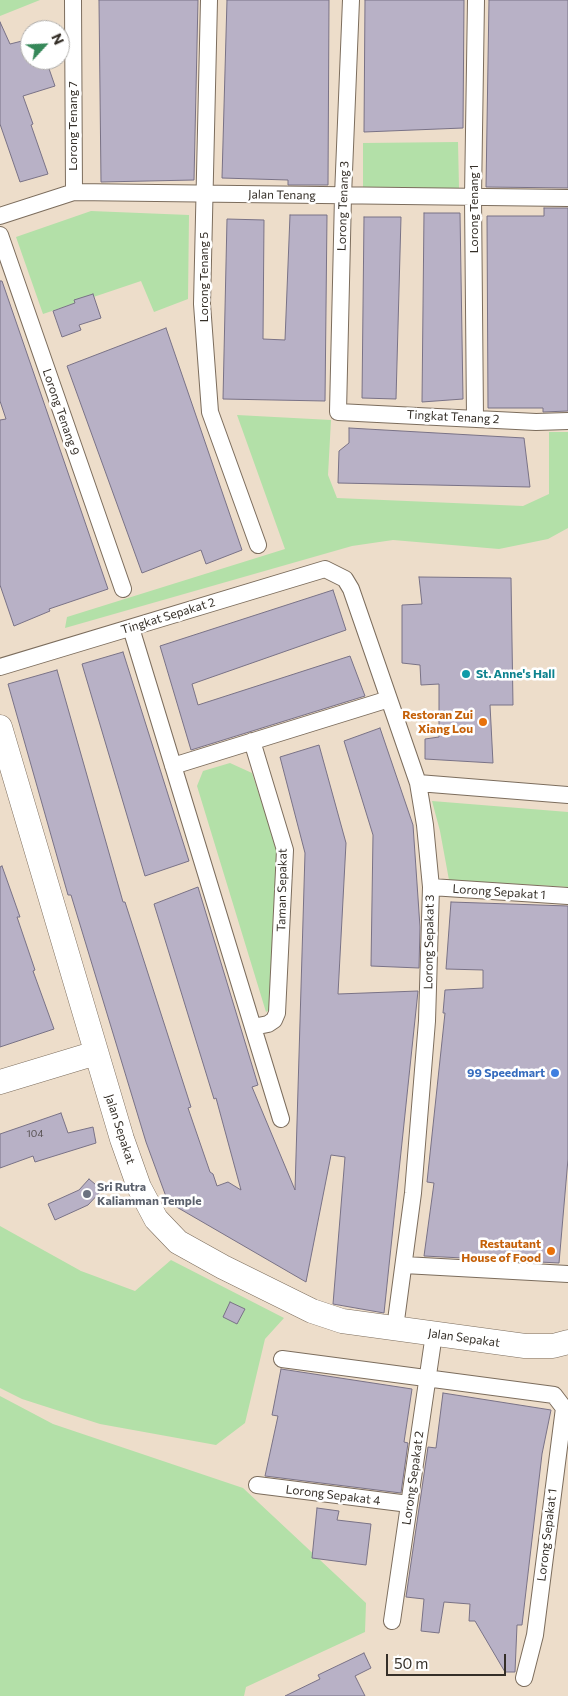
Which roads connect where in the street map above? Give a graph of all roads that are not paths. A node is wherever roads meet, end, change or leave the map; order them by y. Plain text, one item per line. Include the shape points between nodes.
1 (73, 0) edge
2 (209, 0) edge
3 (351, 0) edge
4 (476, 0) edge
5 (74, 192) junction
6 (204, 195) junction
7 (343, 196) junction
8 (473, 197) junction
9 (568, 198) edge
10 (0, 216) edge
11 (0, 235) edge
12 (338, 412) joint
13 (475, 418) junction
14 (568, 421) edge
15 (258, 545) dead end
16 (336, 573) joint
17 (123, 589) dead end
18 (131, 628) junction
19 (0, 667) edge
20 (389, 699) junction
21 (0, 727) edge
22 (252, 741) junction
23 (173, 766) junction
24 (418, 783) junction
25 (568, 794) edge
26 (431, 887) junction
27 (568, 896) edge
28 (253, 1027) junction
29 (96, 1053) junction
30 (0, 1082) edge
31 (281, 1119) dead end
32 (404, 1265) junction
33 (568, 1274) edge
34 (395, 1328) junction
35 (434, 1334) junction
36 (568, 1342) edge
37 (525, 1346) junction
38 (282, 1359) dead end
39 (568, 1360) edge
40 (428, 1378) junction
41 (257, 1485) dead end
42 (409, 1504) junction
43 (392, 1621) dead end
44 (524, 1678) dead end

1 - 5 street, Lorong Tenang 7
2 - 6 street, Lorong Tenang 5
3 - 7 street, Lorong Tenang 3
4 - 8 street, Lorong Tenang 1
5 - 6 street, Jalan Tenang
5 - 10 street, Jalan Tenang
6 - 7 street, Jalan Tenang
6 - 15 street, Lorong Tenang 5 via 202,304 210,412
7 - 8 street, Jalan Tenang
7 - 12 street, Lorong Tenang 3
8 - 9 street, Jalan Tenang
8 - 13 street, Lorong Tenang 1
11 - 17 street, Lorong Tenang 9
12 - 13 street, Tingkat Tenang 2
13 - 14 street, Tingkat Tenang 2
16 - 18 street, Tingkat Sepakat 2 via 325,569
16 - 20 street, Lorong Sepakat 3 via 352,589
18 - 19 street, Tingkat Sepakat 2
18 - 23 street
20 - 22 street
20 - 24 street, Lorong Sepakat 3
21 - 29 street, Jalan Sepakat
22 - 23 street
22 - 28 street, Taman Sepakat via 285,850 277,1013 268,1024
23 - 28 street
24 - 25 street
24 - 26 street, Lorong Sepakat 3
26 - 27 street, Lorong Sepakat 1
26 - 32 street, Lorong Sepakat 3 via 427,1021 414,1194
28 - 31 street
29 - 30 street
29 - 34 street, Jalan Sepakat via 139,1187 156,1218 178,1242 312,1311 342,1321
32 - 33 street
32 - 34 street, Lorong Sepakat 3
34 - 35 street, Jalan Sepakat
35 - 37 street, Jalan Sepakat
35 - 40 street, Lorong Sepakat 2
36 - 37 street, Jalan Sepakat via 553,1346
37 - 39 street
38 - 40 street
40 - 42 street, Lorong Sepakat 2
40 - 44 street, Lorong Sepakat 1 via 554,1395 564,1408 535,1635
41 - 42 street, Lorong Sepakat 4
42 - 43 street, Lorong Sepakat 2

